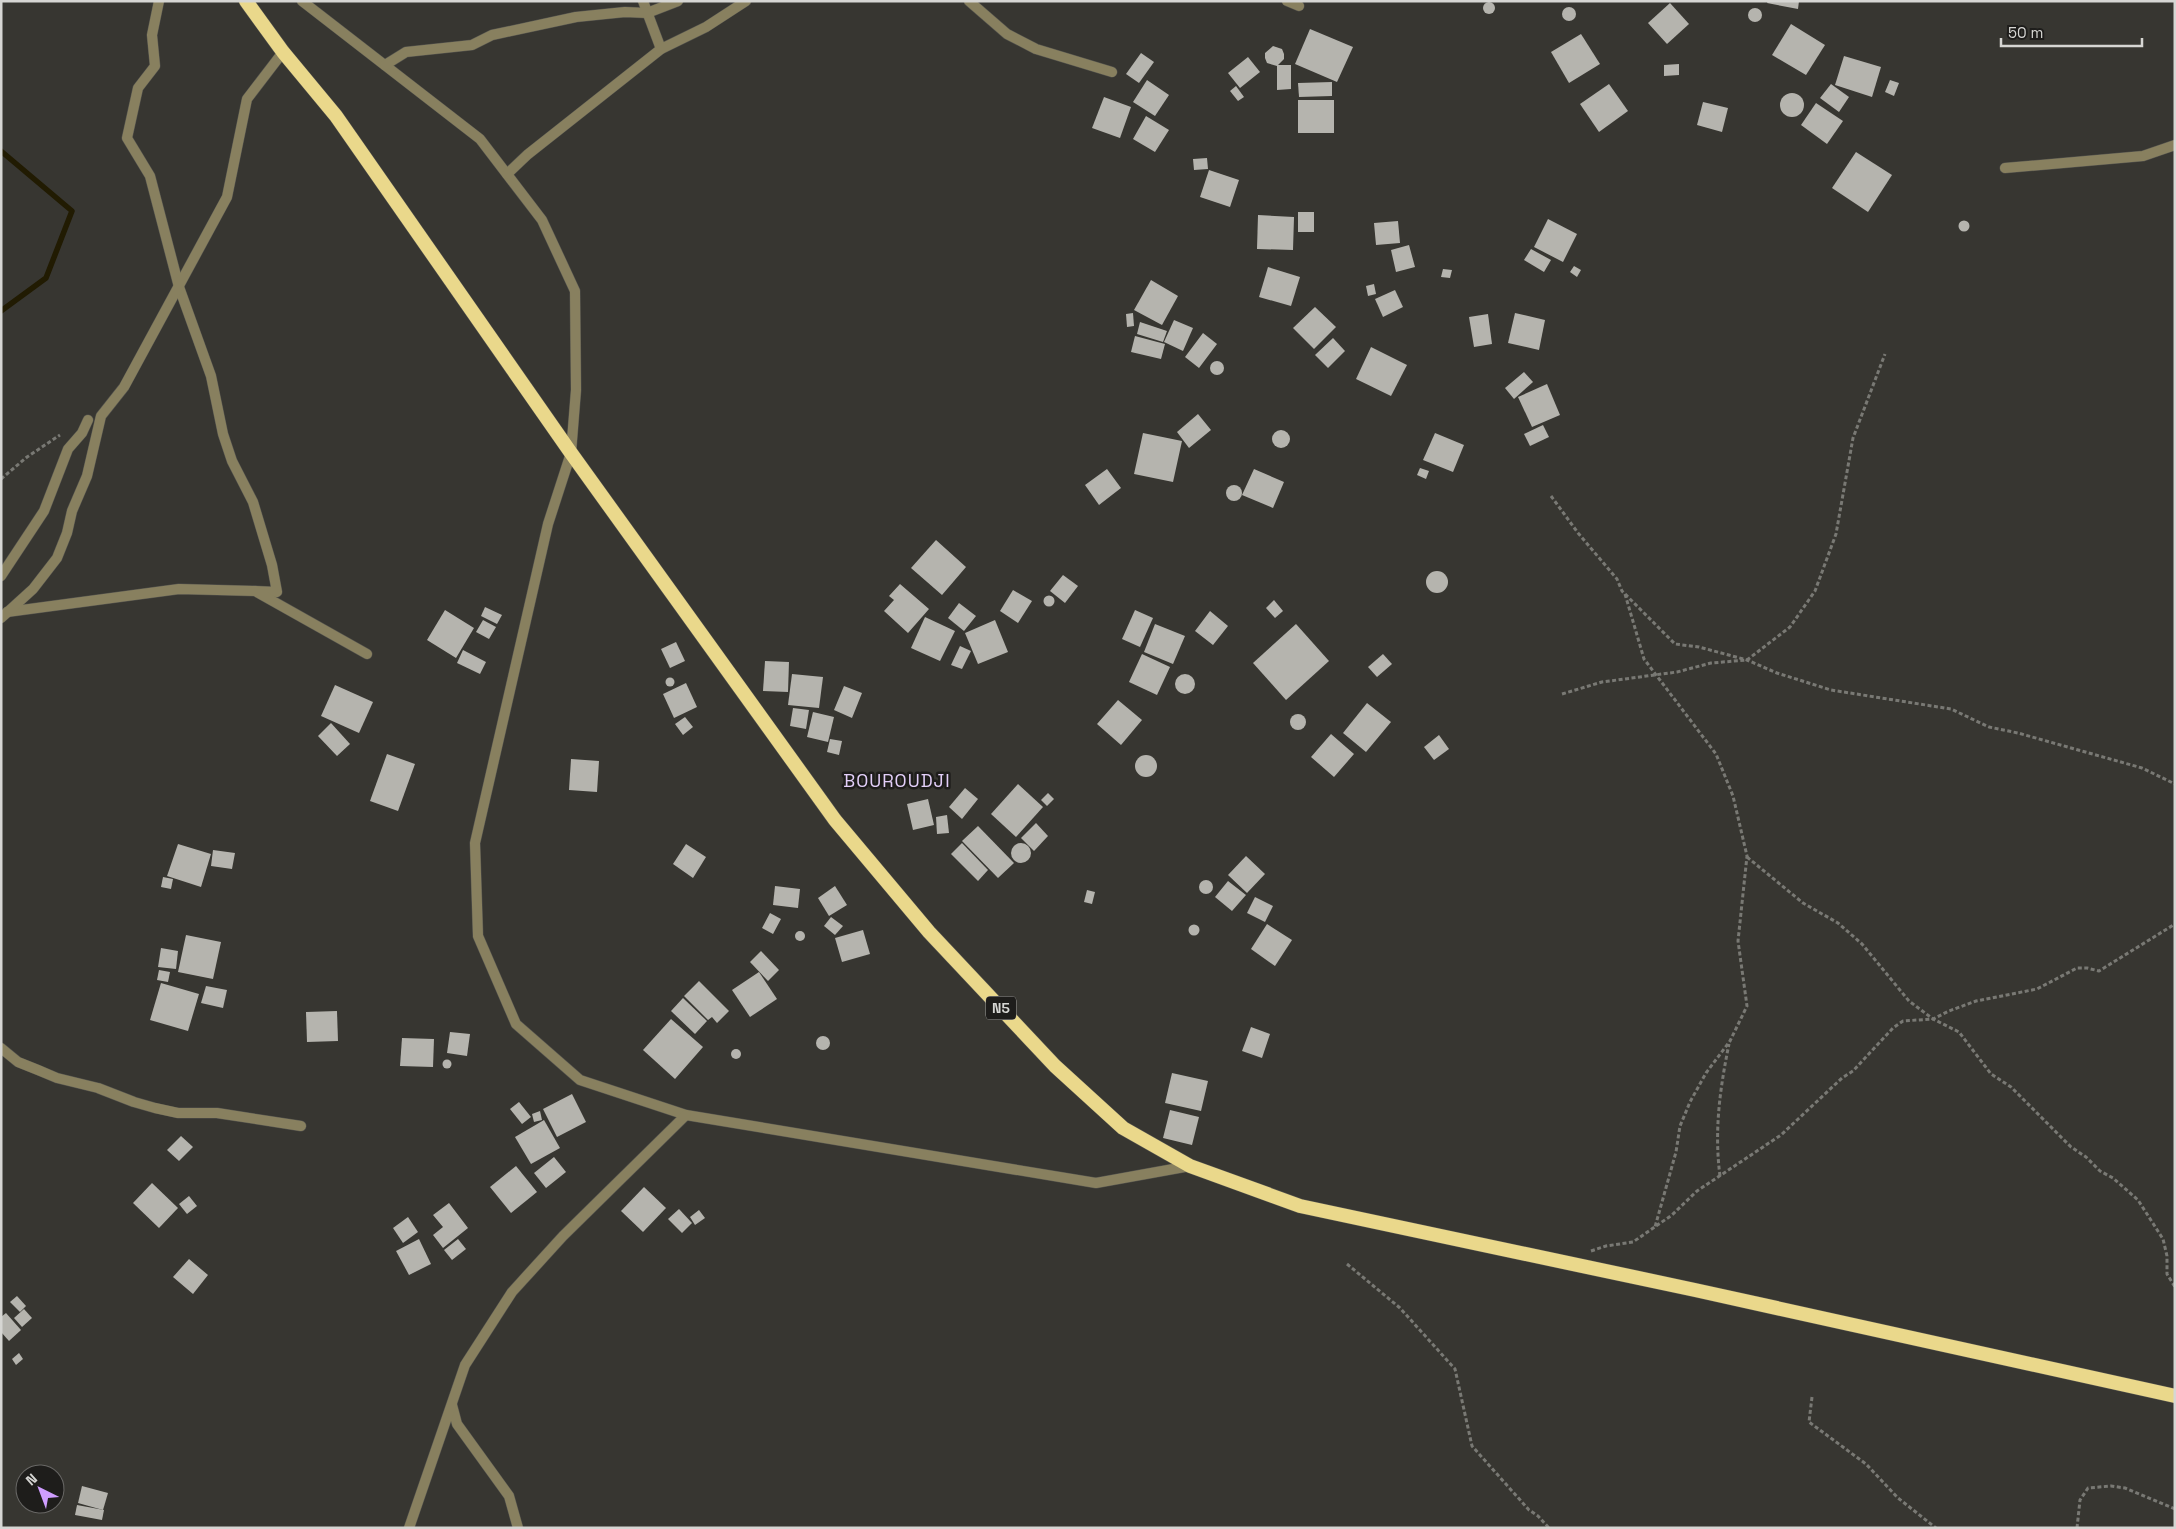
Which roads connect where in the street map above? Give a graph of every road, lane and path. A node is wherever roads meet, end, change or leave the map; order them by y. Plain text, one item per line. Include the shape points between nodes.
1 (159, 1) edge
2 (246, 1) edge
3 (302, 1) edge
4 (643, 1) edge
5 (678, 1) edge
6 (746, 1) edge
7 (969, 1) edge
8 (1287, 1) edge
9 (1299, 6) dead end
10 (647, 13) junction
11 (661, 49) junction
12 (283, 52) junction
13 (385, 65) junction
14 (1112, 72) dead end
15 (2175, 146) edge
16 (2005, 168) dead end
17 (507, 174) junction
18 (179, 287) junction
19 (1885, 354) dead end
20 (88, 420) dead end
21 (64, 432) dead end
22 (571, 453) junction
23 (1, 479) edge
24 (1551, 496) dead end
25 (1, 576) edge
26 (255, 591) junction
27 (1625, 594) junction
28 (3, 614) edge
29 (367, 654) dead end
30 (1747, 660) junction
31 (1655, 675) junction
32 (1562, 694) dead end
33 (2175, 784) edge
34 (1747, 856) junction
35 (2175, 924) edge
36 (1933, 1019) junction
37 (1730, 1040) junction
38 (1, 1048) edge
39 (686, 1115) junction
40 (301, 1126) dead end
41 (1190, 1166) junction
42 (1720, 1176) junction
43 (1655, 1227) junction
44 (1588, 1252) dead end
45 (1347, 1264) dead end
46 (2175, 1287) edge
47 (2175, 1396) edge
48 (1812, 1397) dead end
49 (452, 1404) junction
50 (2175, 1509) edge
51 (409, 1528) edge
52 (518, 1528) edge
53 (1548, 1528) edge
54 (1936, 1528) edge
55 (2077, 1528) edge

1 - 18 street via 152,35 155,66 138,88 127,138 150,176
2 - 12 highway, N5
3 - 13 street
4 - 10 street
5 - 10 street
6 - 11 street via 706,27
7 - 14 street via 1007,34 1036,49
8 - 9 street
10 - 11 street
10 - 13 street via 576,17 528,26 492,35 472,45 406,52
11 - 17 street
12 - 18 street via 247,99 227,197
12 - 22 highway, N5 via 336,116
13 - 17 street via 480,139
15 - 16 street via 2143,156
17 - 22 street via 542,220 575,292 576,390
18 - 26 street via 211,376 232,461 253,502 272,565 277,592
18 - 28 street via 124,387 101,416 87,476 56,558 33,589
19 - 30 path via 1853,438 1836,534 1815,591 1790,628
20 - 25 street via 68,449 44,511
21 - 23 path
22 - 39 street via 548,524 475,843 478,936 516,1024 580,1080
22 - 41 highway, N5 via 835,820 929,932 1056,1066 1123,1128
24 - 27 path via 1617,579
26 - 28 street via 179,588
26 - 29 street
27 - 30 path via 1676,644
27 - 31 path via 1644,659
30 - 31 path via 1711,663
30 - 33 path via 1831,690 1951,709 1989,728 2142,768
31 - 32 path via 1602,682
31 - 34 path via 1716,754 1733,796
34 - 36 path via 1804,903 1838,923 1862,944 1909,1001
34 - 37 path via 1738,941 1747,1006
35 - 36 path via 2100,971 2077,968 2037,989 1976,1001
36 - 42 path via 1903,1021 1893,1028 1854,1071 1842,1078 1781,1135
36 - 46 path via 1959,1032 1991,1074 2011,1087 2071,1147 2138,1200 2163,1239 2167,1274
37 - 42 path via 1719,1096 1716,1146
37 - 43 path via 1706,1073 1680,1126
38 - 40 street via 18,1062 57,1078 155,1108 178,1113 217,1113
39 - 41 street via 1096,1183
39 - 49 street via 563,1236 512,1292 465,1365
41 - 47 highway, N5 via 1300,1206
42 - 43 path
43 - 44 path via 1633,1242
45 - 53 path via 1400,1308 1455,1369 1472,1446
48 - 54 path via 1809,1422 1866,1464 1898,1498
49 - 51 street
49 - 52 street via 457,1424 509,1496
50 - 55 path via 2125,1488 2088,1488 2080,1500

